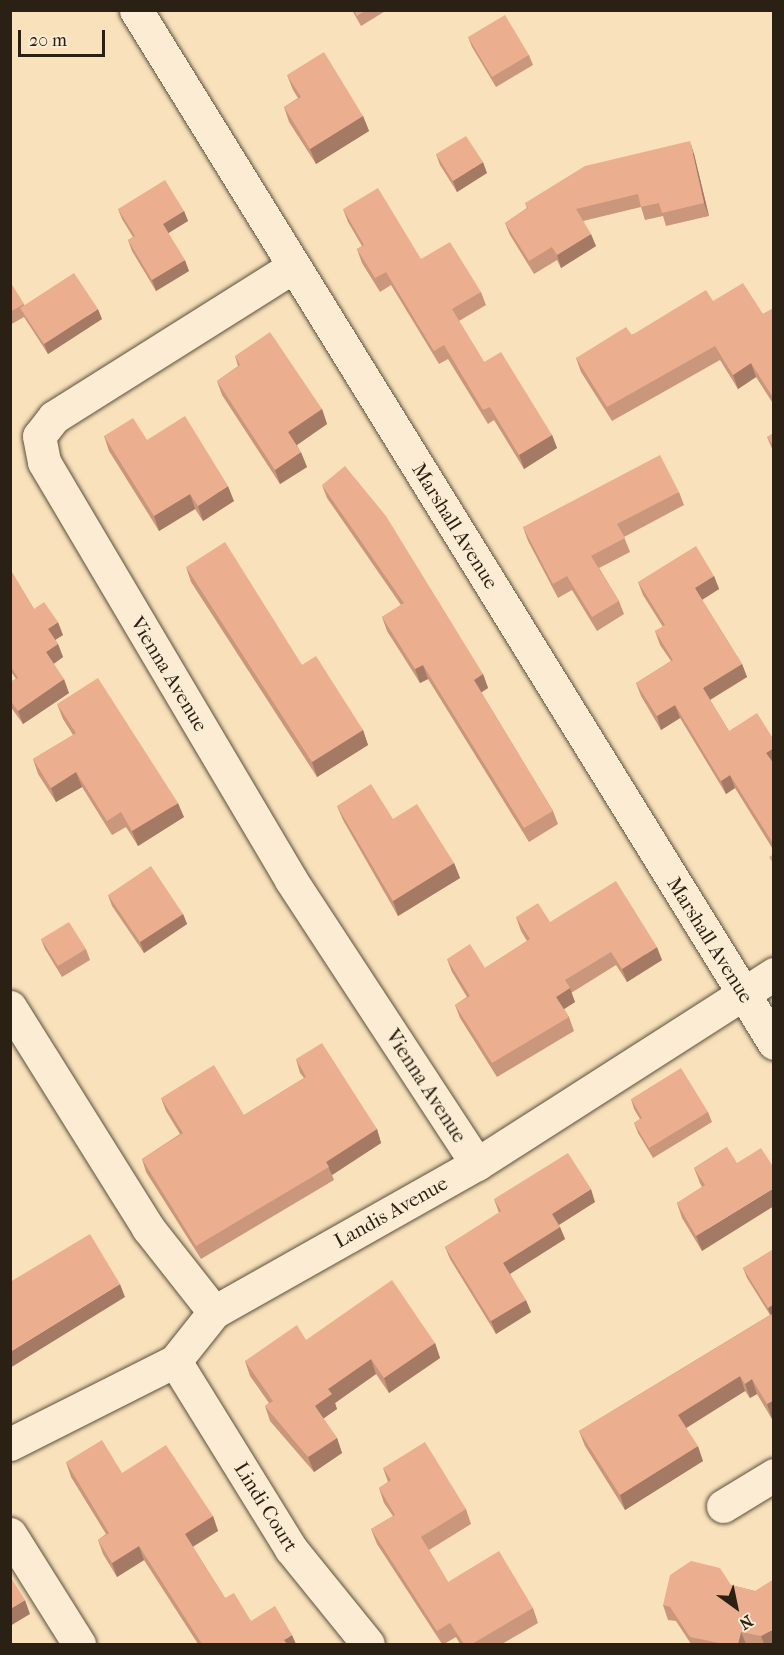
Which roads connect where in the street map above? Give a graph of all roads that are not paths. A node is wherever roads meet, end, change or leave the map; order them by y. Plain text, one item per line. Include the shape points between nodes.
1 (136, 10) edge
2 (294, 266) junction
3 (774, 974) edge
4 (743, 993) junction
5 (10, 1007) edge
6 (774, 1043) edge
7 (477, 1164) junction
8 (213, 1312) junction
9 (175, 1361) junction
10 (10, 1443) edge
11 (774, 1475) edge
12 (723, 1506) dead end
13 (10, 1534) edge
14 (80, 1644) edge
15 (368, 1644) edge

1 - 2 street, Marshall Avenue
2 - 4 street, Marshall Avenue
2 - 7 street, Vienna Avenue via 54,417 39,436 44,462 291,880
3 - 4 street, Landis Avenue
4 - 6 street, Marshall Avenue
4 - 7 street, Landis Avenue
5 - 8 street via 148,1228
7 - 8 street, Landis Avenue
8 - 9 street, Landis Avenue
9 - 10 street, Landis Avenue
9 - 15 street, Lindi Court via 291,1549
11 - 12 street
13 - 14 street

